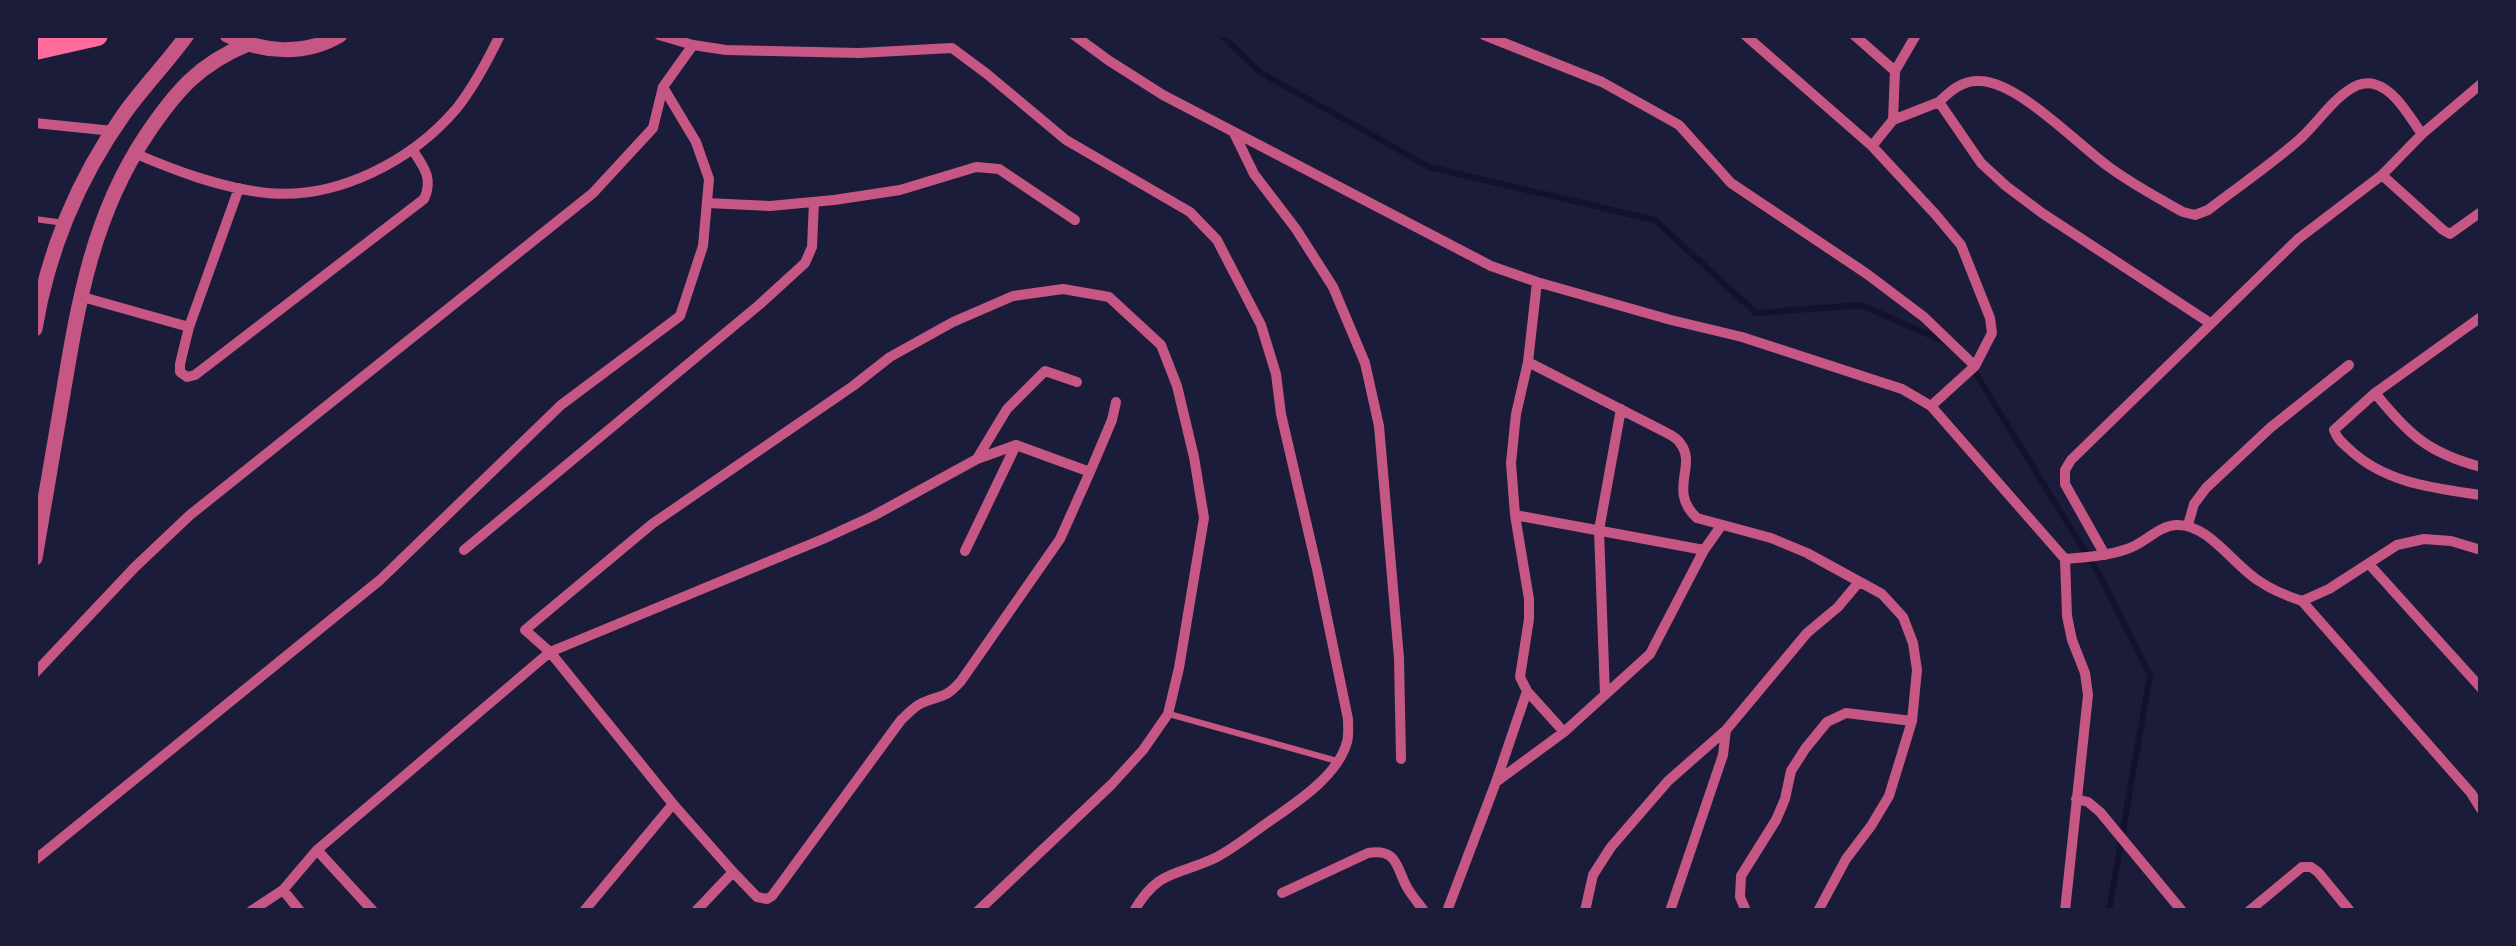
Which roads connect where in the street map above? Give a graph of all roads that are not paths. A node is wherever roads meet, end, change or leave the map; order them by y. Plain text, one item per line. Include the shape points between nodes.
1 (97, 35) edge
2 (187, 35) edge
3 (227, 35) edge
4 (340, 35) edge
5 (500, 35) edge
6 (660, 35) edge
7 (1074, 35) edge
8 (1484, 35) edge
9 (1745, 35) edge
10 (1854, 35) edge
11 (1916, 35) edge
12 (248, 44) junction
13 (693, 45) junction
14 (35, 49) edge
15 (1895, 71) junction
16 (2481, 84) edge
17 (663, 86) junction
18 (1939, 102) junction
19 (1893, 120) junction
20 (35, 122) edge
21 (112, 131) junction
22 (1234, 132) junction
23 (2422, 134) junction
24 (1872, 146) junction
25 (412, 149) junction
26 (134, 154) junction
27 (2382, 175) junction
28 (238, 188) junction
29 (814, 202) junction
30 (707, 203) junction
31 (2481, 212) edge
32 (35, 219) edge
33 (1075, 220) dead end
34 (64, 223) junction
35 (1536, 282) junction
36 (80, 296) junction
37 (37, 308) edge
38 (2481, 317) edge
39 (2210, 324) junction
40 (190, 326) junction
41 (35, 328) edge
42 (1528, 362) junction
43 (2349, 364) dead end
44 (1974, 366) junction
45 (1077, 382) dead end
46 (2375, 393) junction
47 (1116, 402) dead end
48 (1931, 406) junction
49 (1621, 409) junction
50 (1016, 444) junction
51 (977, 459) junction
52 (2481, 467) edge
53 (1090, 472) junction
54 (2481, 496) edge
55 (1516, 515) junction
56 (1721, 526) junction
57 (2188, 526) junction
58 (1599, 530) junction
59 (464, 550) dead end
60 (1704, 550) junction
61 (2481, 550) edge
62 (964, 551) dead end
63 (2105, 555) junction
64 (35, 558) edge
65 (2065, 558) junction
66 (2369, 564) junction
67 (1859, 582) junction
68 (2302, 601) junction
69 (550, 652) junction
70 (35, 673) edge
71 (2481, 688) edge
72 (1527, 692) junction
73 (1604, 695) junction
74 (1168, 714) junction
75 (1912, 721) junction
76 (1726, 730) junction
77 (1564, 732) junction
78 (1401, 759) dead end
79 (1338, 761) junction
80 (1496, 782) junction
81 (2476, 789) edge
82 (2076, 799) junction
83 (673, 804) junction
84 (2481, 809) edge
85 (317, 850) junction
86 (35, 860) edge
87 (733, 872) junction
88 (283, 890) junction
89 (1282, 894) dead end
90 (299, 910) edge
91 (251, 911) edge
92 (374, 911) edge
93 (584, 911) edge
94 (696, 911) edge
95 (978, 911) edge
96 (1134, 911) edge
97 (1424, 911) edge
98 (1447, 911) edge
99 (1586, 911) edge
100 (1670, 911) edge
101 (1746, 911) edge
102 (1818, 911) edge
103 (2065, 911) edge
104 (2182, 911) edge
105 (2249, 911) edge
106 (2350, 911) edge

1 - 14 highway
2 - 21 street
3 - 12 street
4 - 12 street via 304,49
5 - 25 street via 458,106
6 - 13 street
7 - 22 street
8 - 44 street via 1602,82 1679,126 1731,183 1867,274
9 - 24 street
10 - 15 street
11 - 15 street
12 - 26 street via 194,75
13 - 17 street
13 - 79 street via 818,53 952,48 1066,140 1190,212 1217,240 1261,325 1276,374 1348,719
15 - 19 street
16 - 23 street
17 - 30 street via 710,179
17 - 70 street via 653,128 593,192 190,515
18 - 19 street
18 - 23 street via 1952,88 1978,80 2009,88 2112,170 2195,216 2364,83 2386,90
18 - 39 street via 1981,163 2006,186
19 - 24 street
20 - 21 street
21 - 34 street
22 - 35 street via 1491,266
22 - 78 street via 1254,174 1333,287 1365,362 1379,426
23 - 27 street
24 - 44 street via 1961,245 1992,333
25 - 28 street via 322,190
25 - 40 street via 430,182 424,199 187,377 180,364
26 - 28 street
26 - 36 street via 104,215
27 - 31 street via 2450,234
27 - 39 street via 2298,239
28 - 40 street
29 - 30 street
29 - 33 street via 988,168
29 - 59 street via 805,264
30 - 86 street via 702,246 680,316 561,405 380,580
32 - 34 lane
34 - 37 street
35 - 42 street
35 - 48 street via 1742,337 1902,388
36 - 40 street
36 - 64 street
37 - 41 street
38 - 46 street
39 - 63 street via 2066,470 2066,484
42 - 49 street
42 - 55 street via 1511,463
43 - 57 street via 2206,488
44 - 48 street
45 - 51 street via 1045,371 1007,410
46 - 52 street via 2402,428 2426,445
46 - 54 street via 2334,430 2361,462
47 - 53 street
48 - 65 street
49 - 56 street via 1682,444 1688,510
49 - 58 street
50 - 51 street
50 - 53 street
50 - 62 street
51 - 69 street via 823,539
53 - 87 street via 1060,539 961,681 901,720 772,896 757,896
55 - 58 street
55 - 72 street via 1529,599 1520,677
56 - 60 street
56 - 67 street via 1771,538
57 - 63 street via 2170,525 2130,549
57 - 68 street via 2256,580
58 - 60 street
58 - 73 street
60 - 73 street via 1650,654
61 - 66 street via 2424,539 2398,545
63 - 65 street
65 - 82 street via 2066,616 2088,695
66 - 68 street
66 - 71 street
67 - 75 street via 1903,617 1914,643
67 - 76 street
68 - 81 street
69 - 74 street via 525,630 652,524 890,357 1013,296 1064,289 1109,297 1161,344 1177,386 1204,518
69 - 83 street
69 - 85 street
72 - 77 street
72 - 80 street
73 - 77 street
74 - 79 lane
74 - 95 street via 1112,784
75 - 101 street via 1846,712 1826,722 1790,771 1776,820 1741,876
75 - 102 street via 1889,796
76 - 99 street via 1668,781 1611,847 1593,875
76 - 100 street via 1724,755
77 - 80 street
79 - 96 street via 1302,798 1216,858 1164,876
80 - 98 street
81 - 84 street
82 - 103 street
82 - 104 street via 2100,812
83 - 87 street
83 - 93 street
85 - 88 street
85 - 92 street
87 - 94 street
88 - 90 street
88 - 91 street
89 - 97 street via 1378,851 1396,862
105 - 106 street via 2310,867

